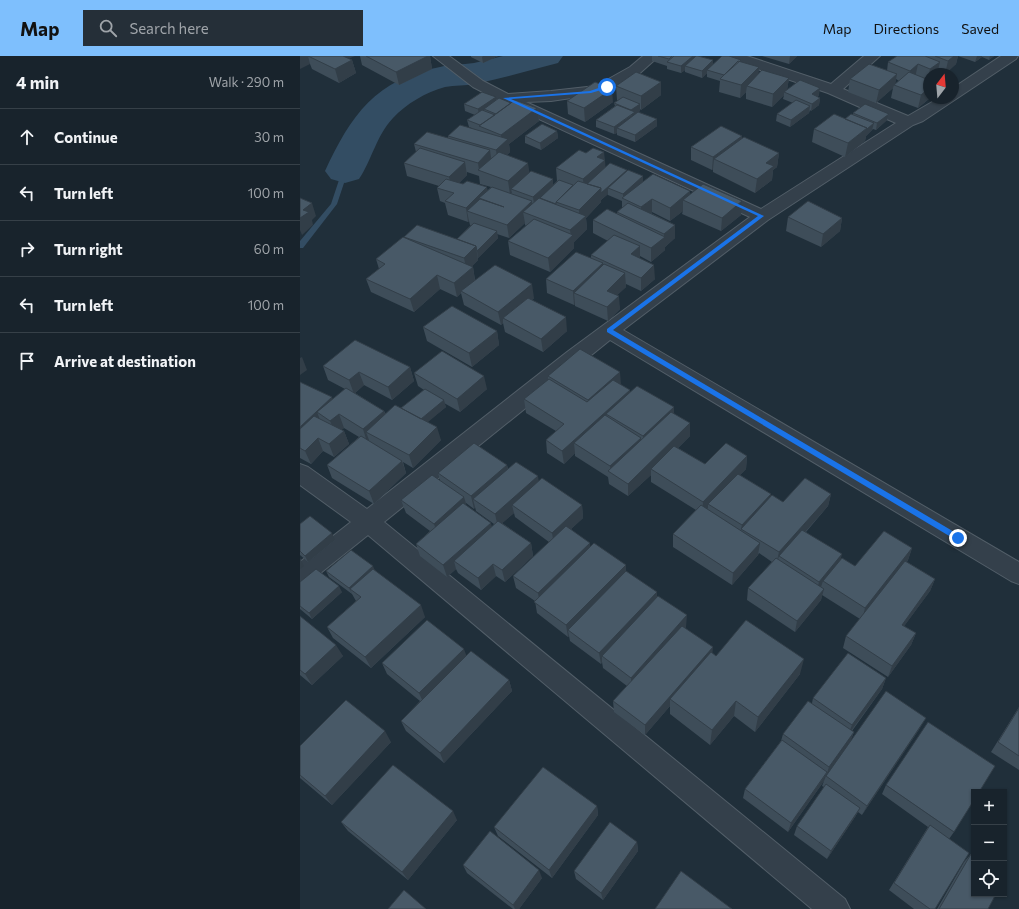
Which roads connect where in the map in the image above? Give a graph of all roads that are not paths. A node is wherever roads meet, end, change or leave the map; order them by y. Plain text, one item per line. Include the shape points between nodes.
1 (440, 56) edge
2 (652, 56) edge
3 (733, 56) edge
4 (873, 56) edge
5 (1011, 56) edge
6 (833, 90) junction
7 (959, 91) edge
8 (505, 98) junction
9 (939, 104) edge
10 (908, 122) junction
11 (762, 216) junction
12 (609, 330) junction
13 (300, 473) edge
14 (367, 521) junction
15 (1019, 574) edge
16 (300, 576) edge
17 (836, 909) edge

1 - 8 street via 478,84
2 - 8 street via 635,70 600,90
3 - 6 street
4 - 6 street
5 - 7 street
6 - 10 street
8 - 11 street
9 - 10 street
10 - 11 street
11 - 12 street
12 - 14 street
12 - 15 street
13 - 14 street
14 - 16 street
14 - 17 street

